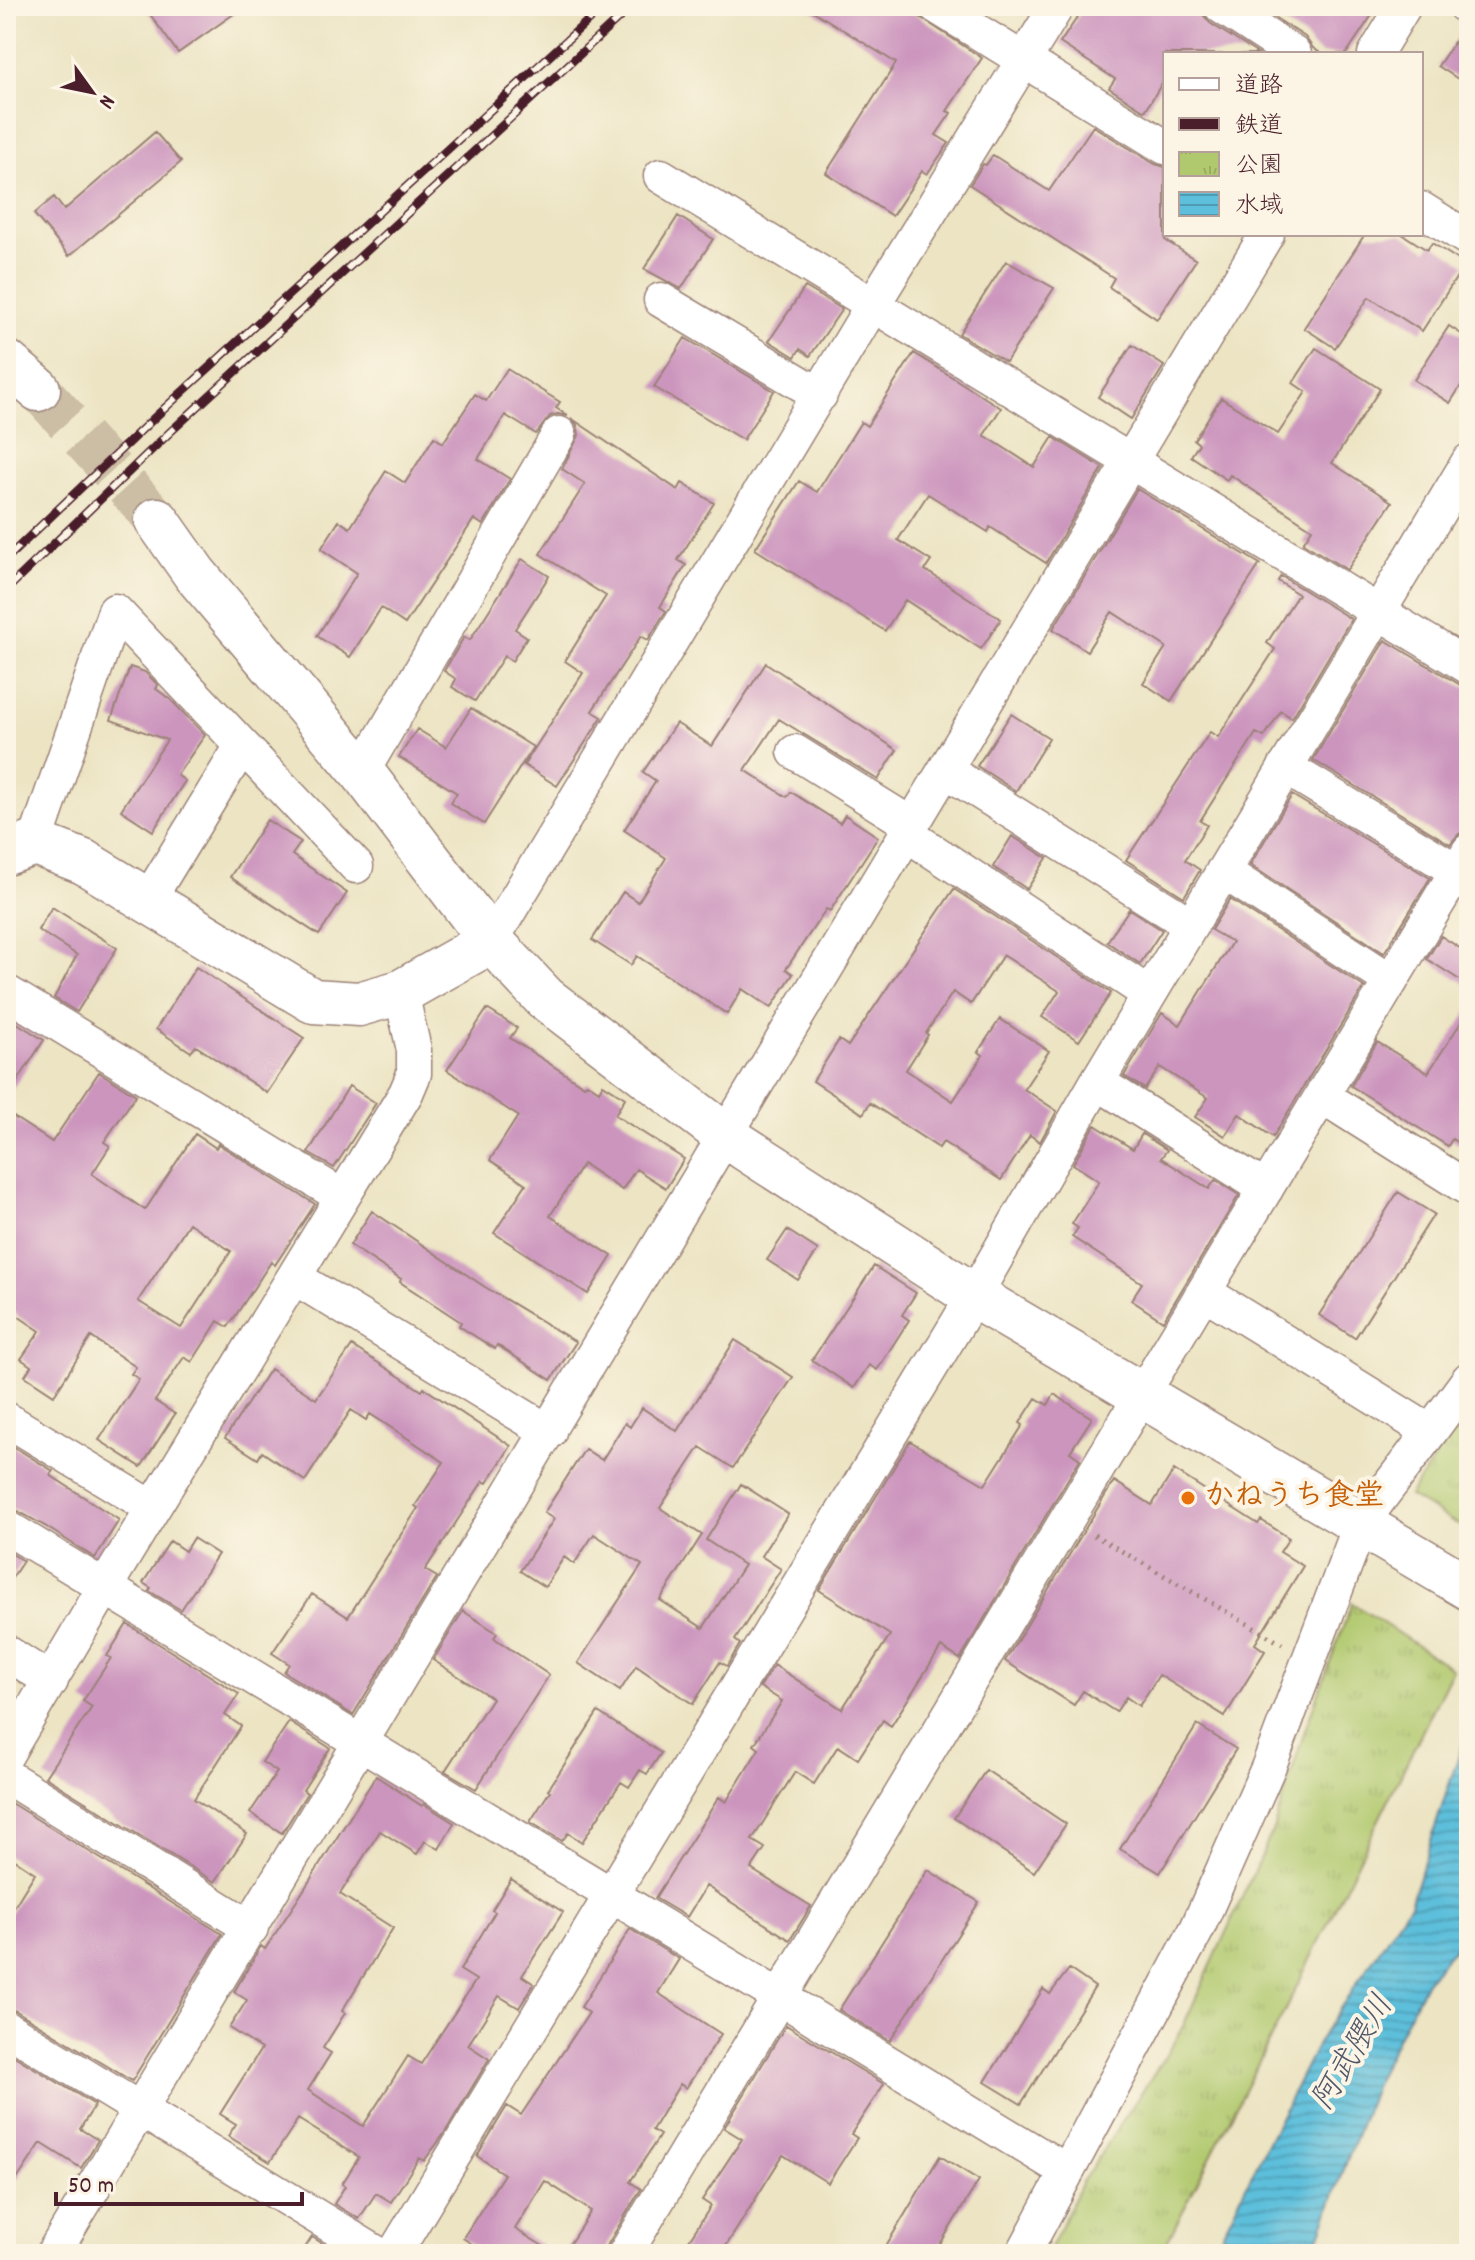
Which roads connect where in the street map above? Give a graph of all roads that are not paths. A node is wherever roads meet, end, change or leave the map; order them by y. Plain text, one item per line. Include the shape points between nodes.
1 (936, 6) edge
2 (1057, 6) edge
3 (1221, 6) edge
4 (1404, 6) edge
5 (1291, 52) edge
6 (1376, 52) edge
7 (1024, 62) junction
8 (1163, 146) edge
9 (661, 176) dead end
10 (1423, 210) edge
11 (1266, 236) edge
12 (1469, 239) edge
13 (661, 300) dead end
14 (872, 306) junction
15 (820, 395) junction
16 (559, 434) dead end
17 (1469, 461) edge
18 (1130, 462) junction
19 (157, 520) tunnel mouth
20 (1377, 614) junction
21 (1469, 667) edge
22 (242, 746) junction
23 (795, 752) dead end
24 (1285, 767) junction
25 (945, 770) junction
26 (362, 772) junction
27 (909, 830) junction
28 (20, 848) edge
29 (1463, 861) edge
30 (356, 866) dead end
31 (1223, 871) junction
32 (148, 900) junction
33 (1191, 925) junction
34 (491, 941) junction
35 (1391, 981) junction
36 (6, 992) edge
37 (401, 992) junction
38 (1149, 994) junction
39 (1097, 1082) junction
40 (1322, 1096) junction
41 (726, 1136) junction
42 (1266, 1189) junction
43 (1469, 1189) edge
44 (341, 1196) junction
45 (294, 1277) junction
46 (1204, 1292) junction
47 (974, 1296) junction
48 (1469, 1379) edge
49 (1143, 1394) junction
50 (6, 1419) edge
51 (549, 1432) junction
52 (1430, 1432) junction
53 (153, 1508) junction
54 (6, 1527) edge
55 (1374, 1531) junction
56 (105, 1587) junction
57 (1469, 1588) edge
58 (6, 1652) edge
59 (51, 1681) junction
60 (361, 1743) junction
61 (6, 1755) edge
62 (6, 1776) edge
63 (610, 1894) junction
64 (251, 1928) junction
65 (779, 1997) junction
66 (6, 2028) edge
67 (142, 2109) junction
68 (1066, 2171) junction
69 (53, 2254) edge
70 (378, 2254) edge
71 (394, 2254) edge
72 (625, 2254) edge
73 (1023, 2254) edge

1 - 7 street
2 - 7 street
3 - 5 street
4 - 6 street
7 - 8 street
7 - 14 street
9 - 14 street
10 - 12 street
11 - 18 street
13 - 15 street
14 - 15 street
14 - 18 street
15 - 34 street
16 - 26 street
17 - 20 street
18 - 20 street
18 - 25 street
19 - 26 street via 195,574
20 - 21 street
20 - 24 street
22 - 28 street via 115,611
22 - 30 street
22 - 32 street
23 - 27 street
24 - 29 street
24 - 31 street
25 - 27 street
25 - 33 street
26 - 34 street
27 - 38 street
27 - 41 street
28 - 32 street via 84,862
29 - 35 street
31 - 33 street
31 - 35 street
32 - 37 street via 313,1001 359,1004
33 - 38 street
34 - 37 street
34 - 41 street via 545,998
35 - 40 street
36 - 44 street
37 - 44 street via 414,1074
38 - 39 street
39 - 42 street
39 - 47 street
40 - 42 street
40 - 43 street
41 - 47 street
41 - 51 street
42 - 46 street
44 - 45 street
45 - 51 street
45 - 53 street
46 - 49 street
46 - 52 street
47 - 49 street
47 - 63 street
48 - 52 street
49 - 55 street
49 - 65 street
50 - 53 street
51 - 60 street
52 - 55 street
53 - 56 street
54 - 56 street
55 - 57 street
55 - 68 street via 1197,1929
56 - 59 street
56 - 60 street
58 - 59 street
59 - 61 street
60 - 63 street
60 - 64 street
62 - 64 street
63 - 65 street
63 - 71 street
64 - 67 street
65 - 68 street
65 - 72 street
66 - 67 street
67 - 69 street
67 - 70 street
68 - 73 street

